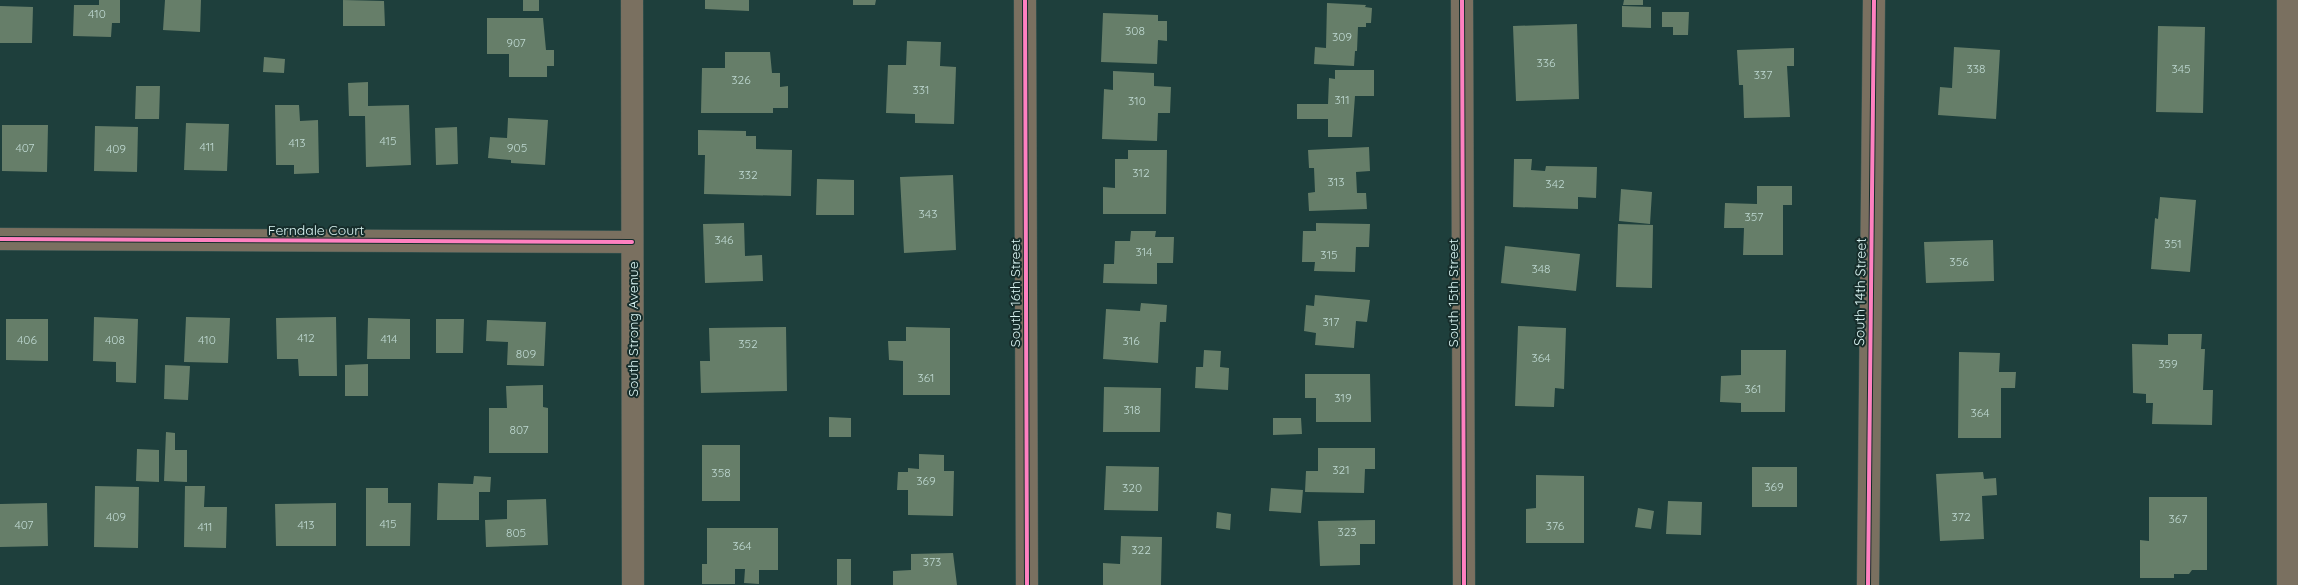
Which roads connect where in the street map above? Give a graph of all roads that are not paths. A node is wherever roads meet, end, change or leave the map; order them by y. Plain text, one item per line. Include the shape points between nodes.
1 (632, 0) edge
2 (1024, 0) edge
3 (1462, 0) edge
4 (1874, 0) edge
5 (2288, 0) edge
6 (0, 239) edge
7 (632, 242) junction
8 (634, 585) edge
9 (1028, 585) edge
10 (1464, 585) edge
11 (1868, 585) edge
12 (2288, 585) edge

1 - 7 street, South Strong Avenue
2 - 9 street, South 16th Street
3 - 10 street, South 15th Street
4 - 11 street, South 14th Street
5 - 12 street
6 - 7 street, Ferndale Court
7 - 8 street, South Strong Avenue

